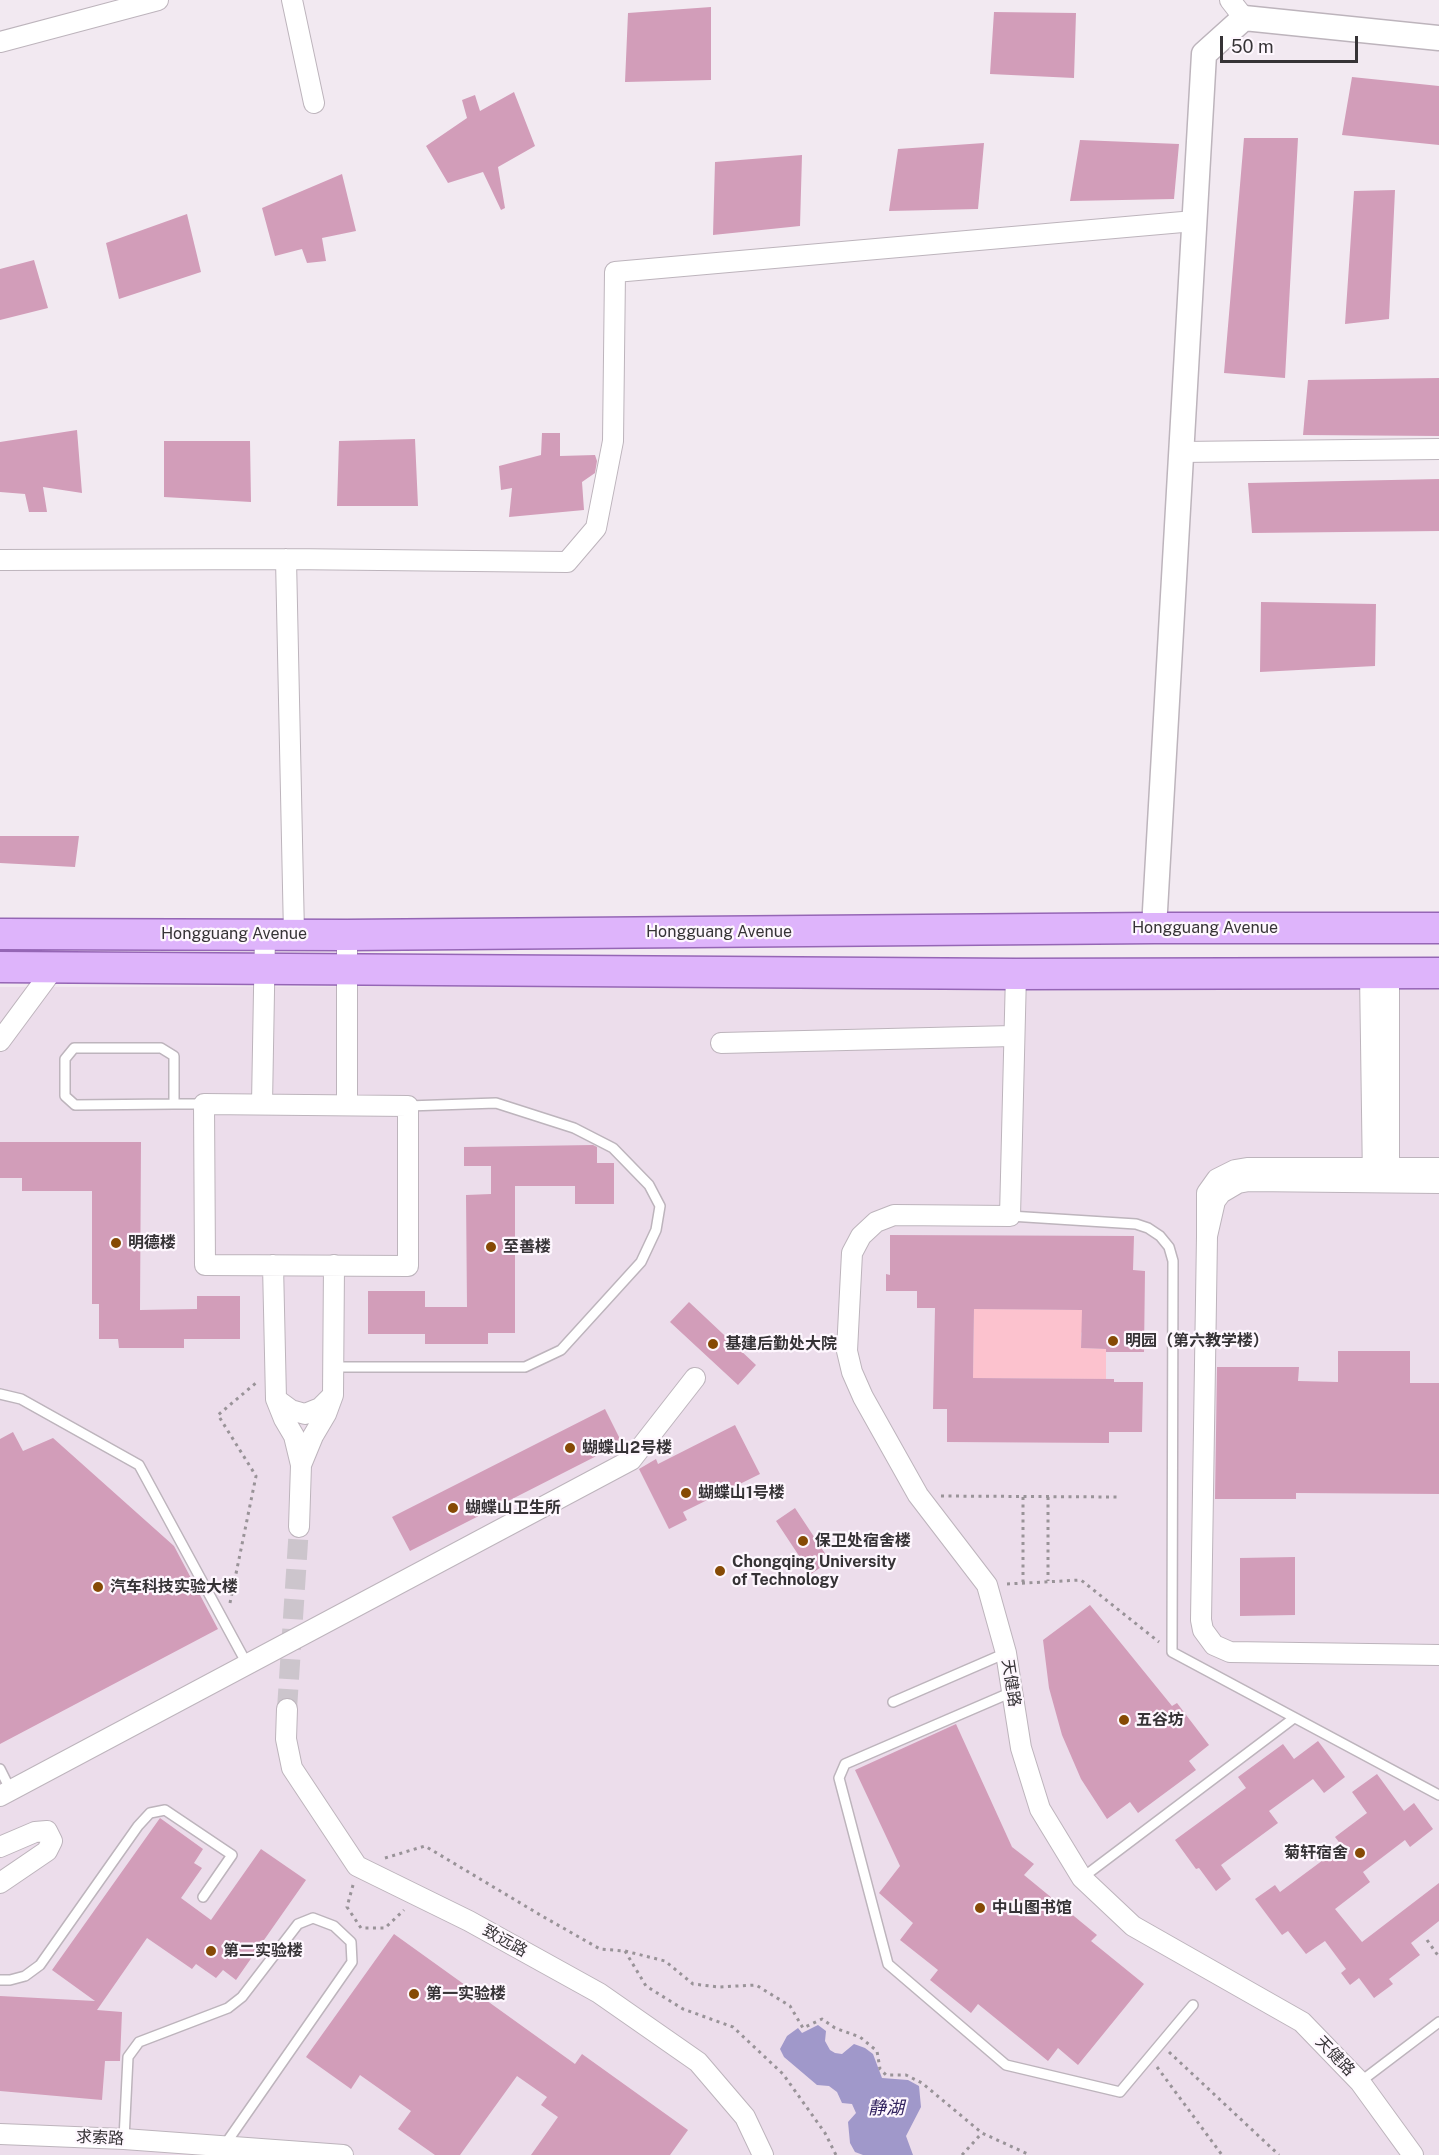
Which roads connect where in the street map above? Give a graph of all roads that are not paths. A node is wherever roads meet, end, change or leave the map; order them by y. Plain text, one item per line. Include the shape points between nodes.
1 (158, 0) edge
2 (292, 0) edge
3 (1237, 9) edge
4 (1439, 38) edge
5 (0, 42) edge
6 (314, 103) dead end
7 (1194, 221) junction
8 (1439, 449) edge
9 (1181, 452) junction
10 (286, 559) junction
11 (0, 560) edge
12 (1154, 928) junction
13 (1439, 928) edge
14 (0, 934) edge
15 (279, 934) junction
16 (348, 935) junction
17 (0, 967) edge
18 (54, 968) junction
19 (265, 970) junction
20 (348, 971) junction
21 (1379, 973) junction
22 (1439, 973) edge
23 (1016, 974) junction
24 (1013, 1036) junction
25 (0, 1041) edge
26 (721, 1043) dead end
27 (174, 1104) junction
28 (204, 1104) junction
29 (262, 1104) junction
30 (347, 1105) junction
31 (408, 1106) junction
32 (1439, 1168) edge
33 (1381, 1175) junction
34 (1439, 1183) edge
35 (1010, 1216) junction
36 (273, 1265) junction
37 (334, 1265) junction
38 (333, 1367) junction
39 (695, 1378) dead end
40 (0, 1394) edge
41 (333, 1395) junction
42 (276, 1399) junction
43 (301, 1465) junction
44 (299, 1527) tunnel mouth
45 (1006, 1653) junction
46 (1439, 1655) edge
47 (247, 1664) junction
48 (1012, 1692) junction
49 (893, 1702) dead end
50 (287, 1709) tunnel mouth
51 (1294, 1718) junction
52 (0, 1769) edge
53 (5, 1794) edge
54 (1439, 1795) edge
55 (0, 1847) edge
56 (1082, 1878) junction
57 (0, 1883) edge
58 (203, 1896) dead end
59 (0, 1980) edge
60 (1193, 2005) dead end
61 (1439, 2022) edge
62 (1360, 2082) junction
63 (0, 2134) edge
64 (124, 2139) junction
65 (224, 2146) junction
66 (1411, 2154) edge
67 (344, 2155) edge
68 (763, 2155) edge

1 - 5 street
2 - 6 street
3 - 4 street
3 - 7 street via 1204,54
7 - 9 street
7 - 10 street via 615,272 614,441 596,528 567,562
8 - 9 street
9 - 12 street
10 - 11 street
10 - 15 street
12 - 13 main road, Hongguang Avenue
12 - 16 main road, Hongguang Avenue
14 - 15 main road, Hongguang Avenue
15 - 16 main road, Hongguang Avenue
15 - 19 street
16 - 20 street
17 - 18 main road
18 - 19 main road
18 - 25 street
19 - 20 main road
19 - 29 street
20 - 23 main road
20 - 30 street
21 - 22 main road
21 - 23 main road
21 - 33 street
23 - 24 street
24 - 26 street
24 - 35 street
27 - 27 lane via 75,1105 65,1096 65,1059 74,1048 161,1047 174,1056
27 - 28 lane
28 - 29 street
28 - 36 street via 205,1265
29 - 30 street
30 - 31 street
31 - 37 street via 408,1266
31 - 38 lane via 496,1102 574,1128 613,1148 649,1185 660,1206 656,1230 641,1262 561,1350 525,1367
32 - 33 street
33 - 34 street
33 - 46 street via 1247,1168 1225,1174 1207,1193 1201,1620 1214,1645 1230,1652
35 - 45 street, 天健路 via 894,1215 876,1222 861,1236 852,1253 847,1351 863,1397 918,1495 987,1585
35 - 51 lane via 1136,1224 1160,1236 1169,1247 1173,1261 1172,1652
36 - 37 street
36 - 42 street
37 - 38 street
38 - 41 street
39 - 47 street via 631,1460
40 - 47 lane via 21,1399 139,1465
41 - 42 street via 320,1408 305,1414
41 - 43 street
42 - 43 street via 294,1436
43 - 44 street
45 - 48 street, 天健路
45 - 49 lane
47 - 53 street
48 - 56 street, 天健路 via 1021,1748 1040,1809
48 - 60 lane via 845,1764 839,1778 888,1964 1006,2065 1120,2092
50 - 68 street, 致远路 via 286,1739 292,1768 356,1873 469,1921 599,1993 698,2062 745,2117
51 - 54 lane
51 - 56 lane
52 - 53 lane
55 - 57 street via 35,1832 47,1831 52,1841 47,1851
56 - 62 street, 天健路 via 1133,1926 1302,2022
58 - 59 lane via 232,1855 165,1810 150,1813 40,1965 25,1976
61 - 62 lane
62 - 66 street, 天健路
63 - 64 street, 求索路
64 - 65 street, 求索路
64 - 65 lane via 128,2058 139,2042 228,2008 242,1997 298,1924 313,1918 334,1926 351,1942 352,1962
65 - 67 street, 求索路

